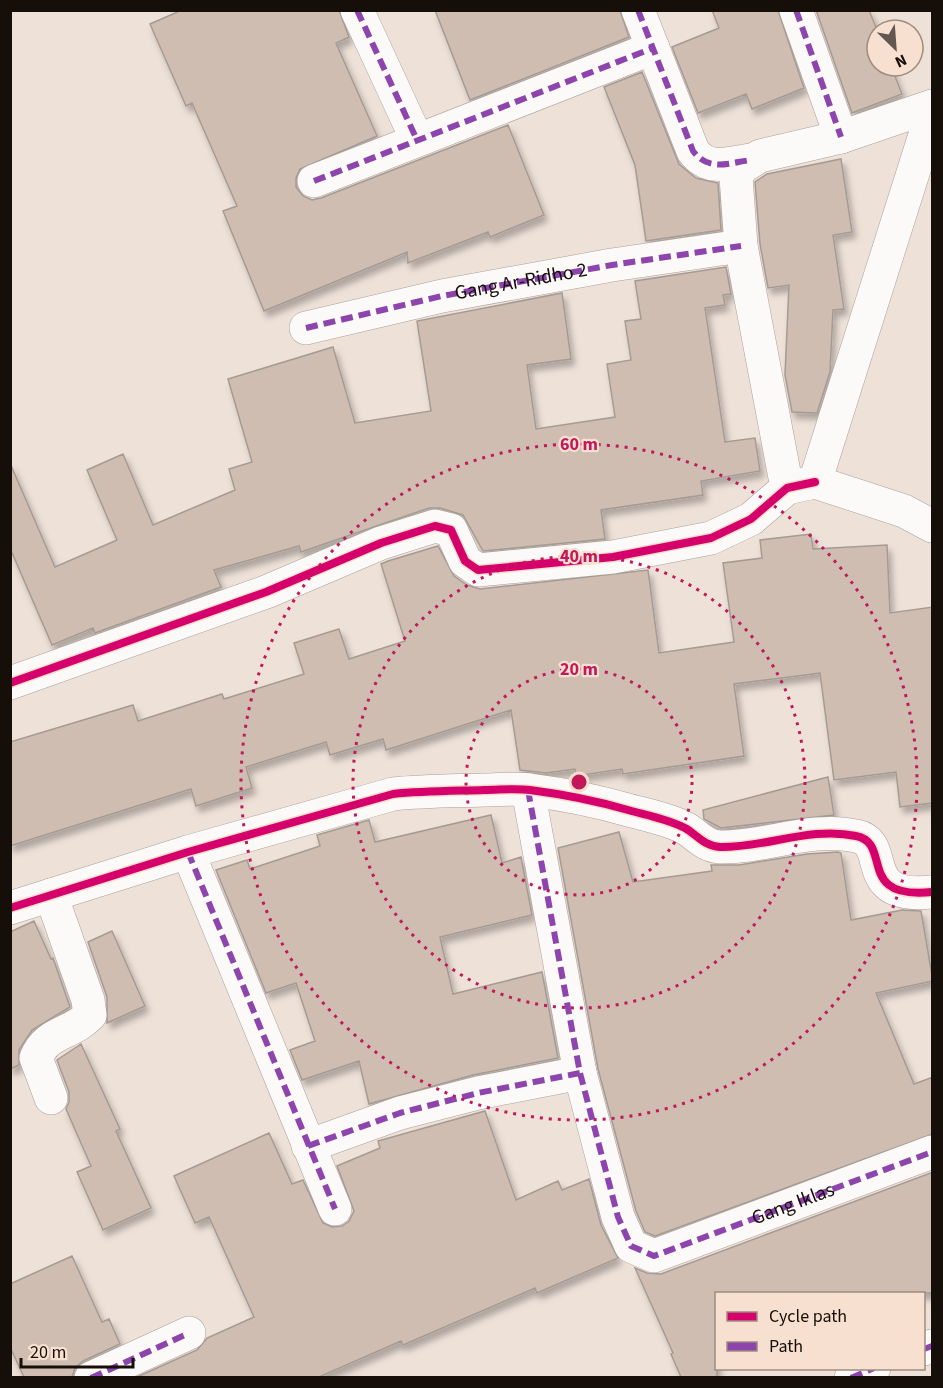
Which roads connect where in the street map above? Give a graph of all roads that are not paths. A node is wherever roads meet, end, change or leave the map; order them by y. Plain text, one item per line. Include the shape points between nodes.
1 (357, 10) edge
2 (638, 10) edge
3 (796, 10) edge
4 (653, 48) junction
5 (933, 106) edge
6 (933, 113) edge
7 (841, 137) junction
8 (417, 140) junction
9 (751, 160) junction
10 (314, 181) dead end
11 (741, 246) junction
12 (306, 328) dead end
13 (801, 485) junction
14 (933, 526) edge
15 (10, 683) edge
16 (528, 790) junction
17 (188, 852) junction
18 (933, 892) edge
19 (51, 895) junction
20 (10, 908) edge
21 (580, 1073) junction
22 (51, 1098) dead end
23 (308, 1146) junction
24 (933, 1152) edge
25 (334, 1209) dead end
26 (189, 1333) dead end
27 (869, 1370) edge
28 (91, 1377) edge
29 (851, 1377) edge

1 - 8 street
2 - 4 street
3 - 7 street
4 - 8 street
4 - 9 street via 693,151 702,162 716,165
5 - 7 street
6 - 13 street
7 - 9 street
8 - 10 street
9 - 11 street via 736,177
11 - 12 street, Gang Ar-Ridho 2 via 442,296
11 - 13 street
13 - 14 street via 904,511
13 - 15 street via 751,519 711,538 613,557 478,570 465,561 451,530 435,526 381,543 266,592
16 - 17 street via 393,794
16 - 18 street via 656,818 720,847 836,833 858,836 872,848 881,879 890,888 908,893
16 - 21 street
17 - 19 street
17 - 23 street
19 - 20 street
19 - 22 street via 90,1015 80,1026 48,1039 40,1049 36,1058
21 - 23 street via 400,1113
21 - 24 street, Gang Iklas via 618,1217 631,1246 654,1256
23 - 25 street
26 - 28 street
27 - 29 street

